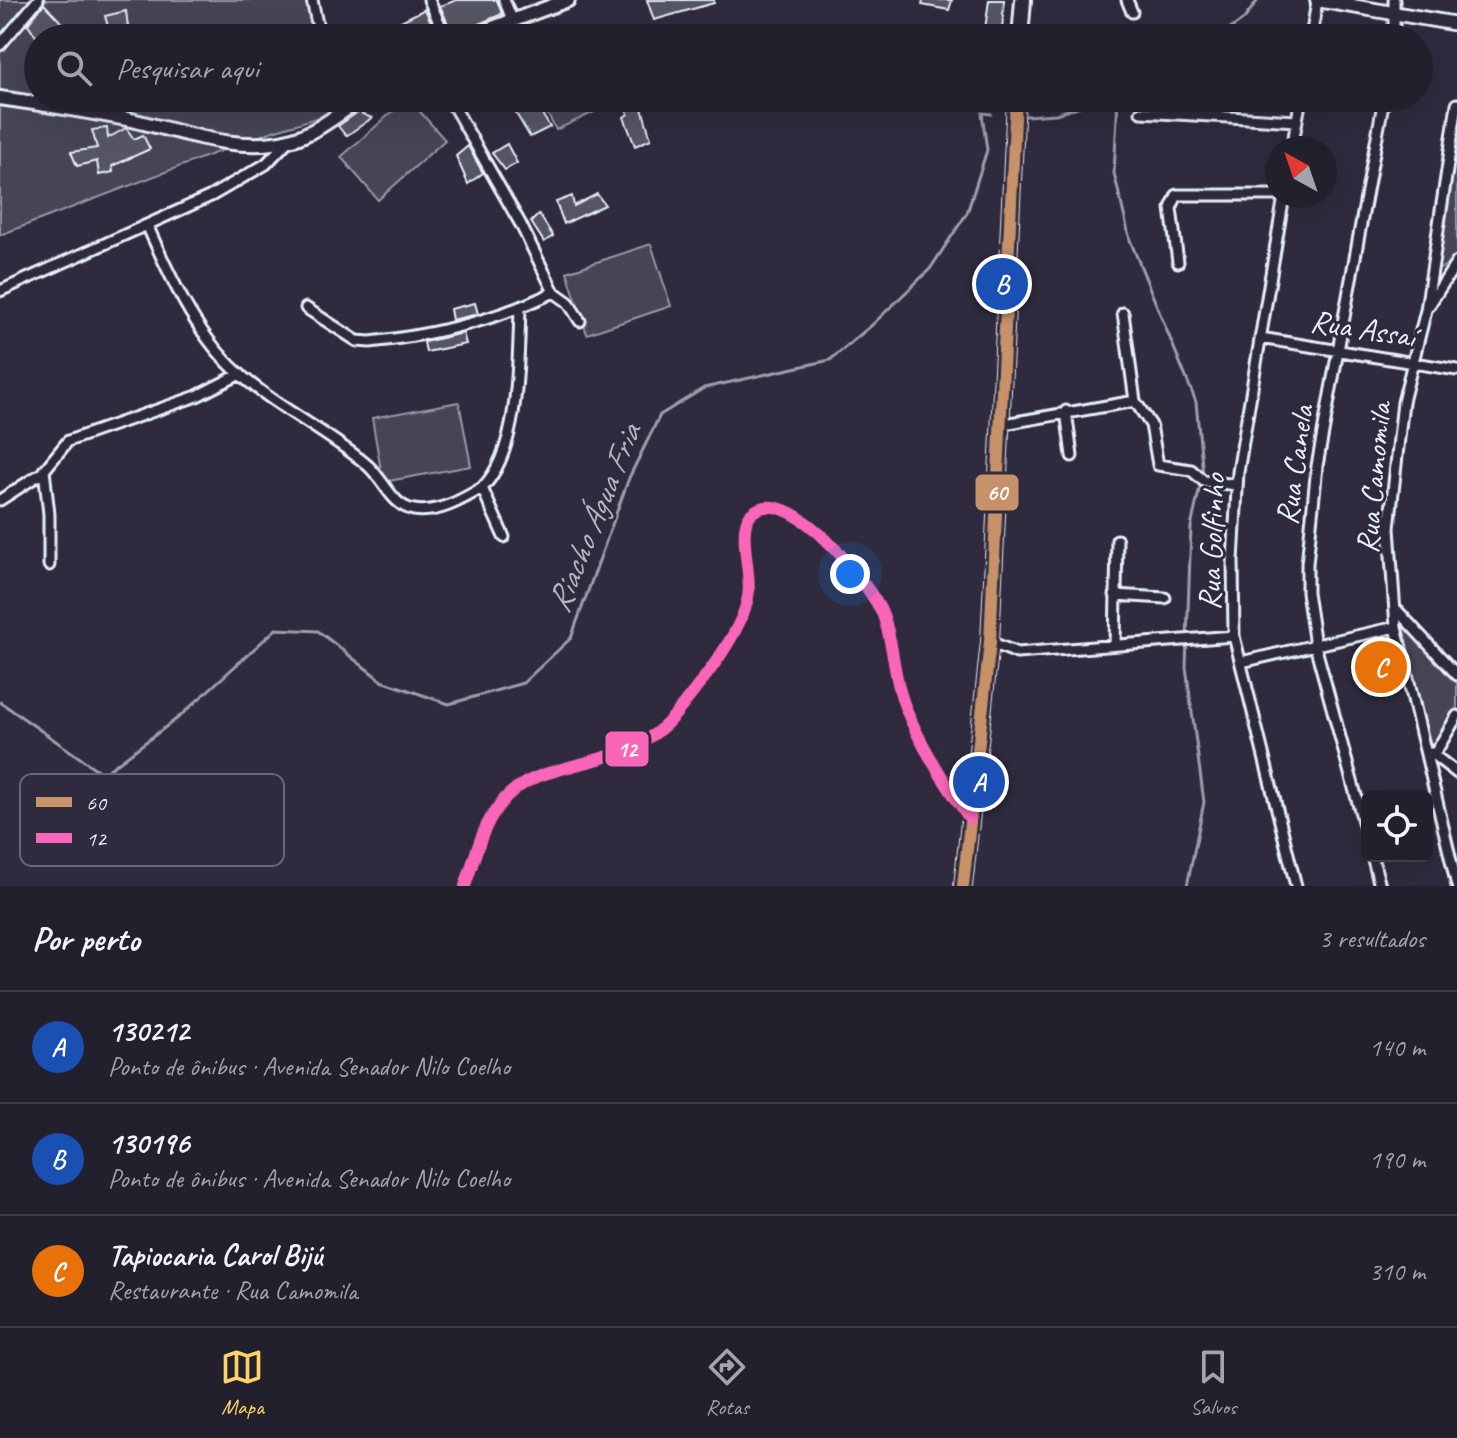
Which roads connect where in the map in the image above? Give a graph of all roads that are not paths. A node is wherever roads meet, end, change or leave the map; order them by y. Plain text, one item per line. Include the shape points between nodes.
1 (38, 0) edge
2 (312, 0) edge
3 (429, 0) edge
4 (504, 0) edge
5 (568, 0) edge
6 (1023, 0) edge
7 (1127, 0) edge
8 (1317, 0) edge
9 (1394, 0) edge
10 (1132, 12) dead end
11 (1394, 16) junction
12 (512, 19) junction
13 (317, 24) edge
14 (440, 24) edge
15 (500, 24) edge
16 (1021, 24) edge
17 (1313, 24) edge
18 (1394, 24) edge
19 (1457, 24) edge
20 (0, 45) edge
21 (0, 98) edge
22 (24, 102) edge
23 (1457, 104) edge
24 (83, 112) edge
25 (335, 112) edge
26 (457, 112) edge
27 (1015, 112) edge
28 (1141, 112) dead end
29 (1299, 112) edge
30 (1381, 112) edge
31 (1297, 121) junction
32 (1294, 136) edge
33 (288, 141) junction
34 (1265, 195) edge
35 (1282, 208) edge
36 (147, 225) junction
37 (1178, 262) dead end
38 (1457, 262) edge
39 (0, 291) edge
40 (554, 292) junction
41 (306, 308) dead end
42 (520, 309) junction
43 (1426, 310) junction
44 (1123, 313) dead end
45 (580, 321) dead end
46 (1260, 338) junction
47 (1338, 349) junction
48 (1412, 362) junction
49 (1457, 370) edge
50 (240, 374) junction
51 (1135, 401) junction
52 (1066, 411) junction
53 (1004, 424) junction
54 (1072, 456) dead end
55 (44, 470) junction
56 (1237, 485) junction
57 (482, 488) junction
58 (0, 500) edge
59 (504, 537) dead end
60 (1117, 540) dead end
61 (49, 565) dead end
62 (1115, 595) junction
63 (1165, 598) dead end
64 (1395, 608) junction
65 (1396, 627) junction
66 (1234, 636) junction
67 (990, 642) junction
68 (1115, 645) junction
69 (1315, 645) junction
70 (1241, 662) junction
71 (1457, 675) edge
72 (1457, 716) edge
73 (1429, 751) junction
74 (1457, 773) edge
75 (1361, 814) edge
76 (970, 819) junction
77 (1374, 862) edge
78 (465, 886) edge
79 (963, 886) edge
80 (1296, 886) edge
81 (1380, 886) edge
82 (1457, 886) edge

1 - 20 street
2 - 13 street
3 - 14 street
4 - 12 street
5 - 12 street
6 - 16 main road
7 - 10 street
8 - 11 street
8 - 17 street
9 - 11 street
11 - 18 street
11 - 19 street
12 - 15 street
21 - 22 street
23 - 43 street, Rua Camomila
24 - 33 street via 228,143
25 - 33 street via 309,133
26 - 40 street
27 - 53 main road
28 - 31 street
29 - 31 street
30 - 47 street, Rua Canela
31 - 32 street
33 - 36 street via 250,174
34 - 37 street via 1177,195 1171,208
35 - 46 street, Rua Golfinho
36 - 39 street
36 - 50 street via 187,306
38 - 43 street, Rua Camomila
40 - 42 street
40 - 45 street
41 - 42 street via 357,341 370,342 453,329
42 - 57 street via 508,433 501,459
43 - 48 street, Rua Camomila
44 - 51 street
46 - 47 street, Rua Assaí
46 - 56 street, Rua Golfinho
47 - 48 street, Rua Assaí
47 - 69 street, Rua Canela via 1317,466 1307,564
48 - 49 street, Rua Assaí
48 - 64 street, Rua Camomila via 1389,528
50 - 55 street via 197,396 82,433 58,449
50 - 57 street via 366,463 406,507 458,502
51 - 52 street
51 - 56 street via 1151,425 1158,465
52 - 53 street
52 - 54 street
53 - 67 main road
55 - 58 street
55 - 61 street
56 - 66 street, Rua Golfinho
57 - 59 street
60 - 62 street
62 - 63 street
62 - 68 street
64 - 65 street, Rua Camomila
64 - 71 street
65 - 69 street
65 - 73 street, Rua Camomila
66 - 68 street
66 - 70 street, Rua Golfinho
67 - 68 street via 1017,653
67 - 76 main road
69 - 70 street
69 - 75 street, Rua Canela
70 - 80 street, Rua Golfinho
72 - 73 street
73 - 74 street
73 - 82 street, Rua Camomila
76 - 78 street via 903,703 888,629 870,592 802,519 762,508 746,525 749,597 693,693 665,727 635,748 540,776 503,800 485,830
76 - 79 main road
77 - 81 street

